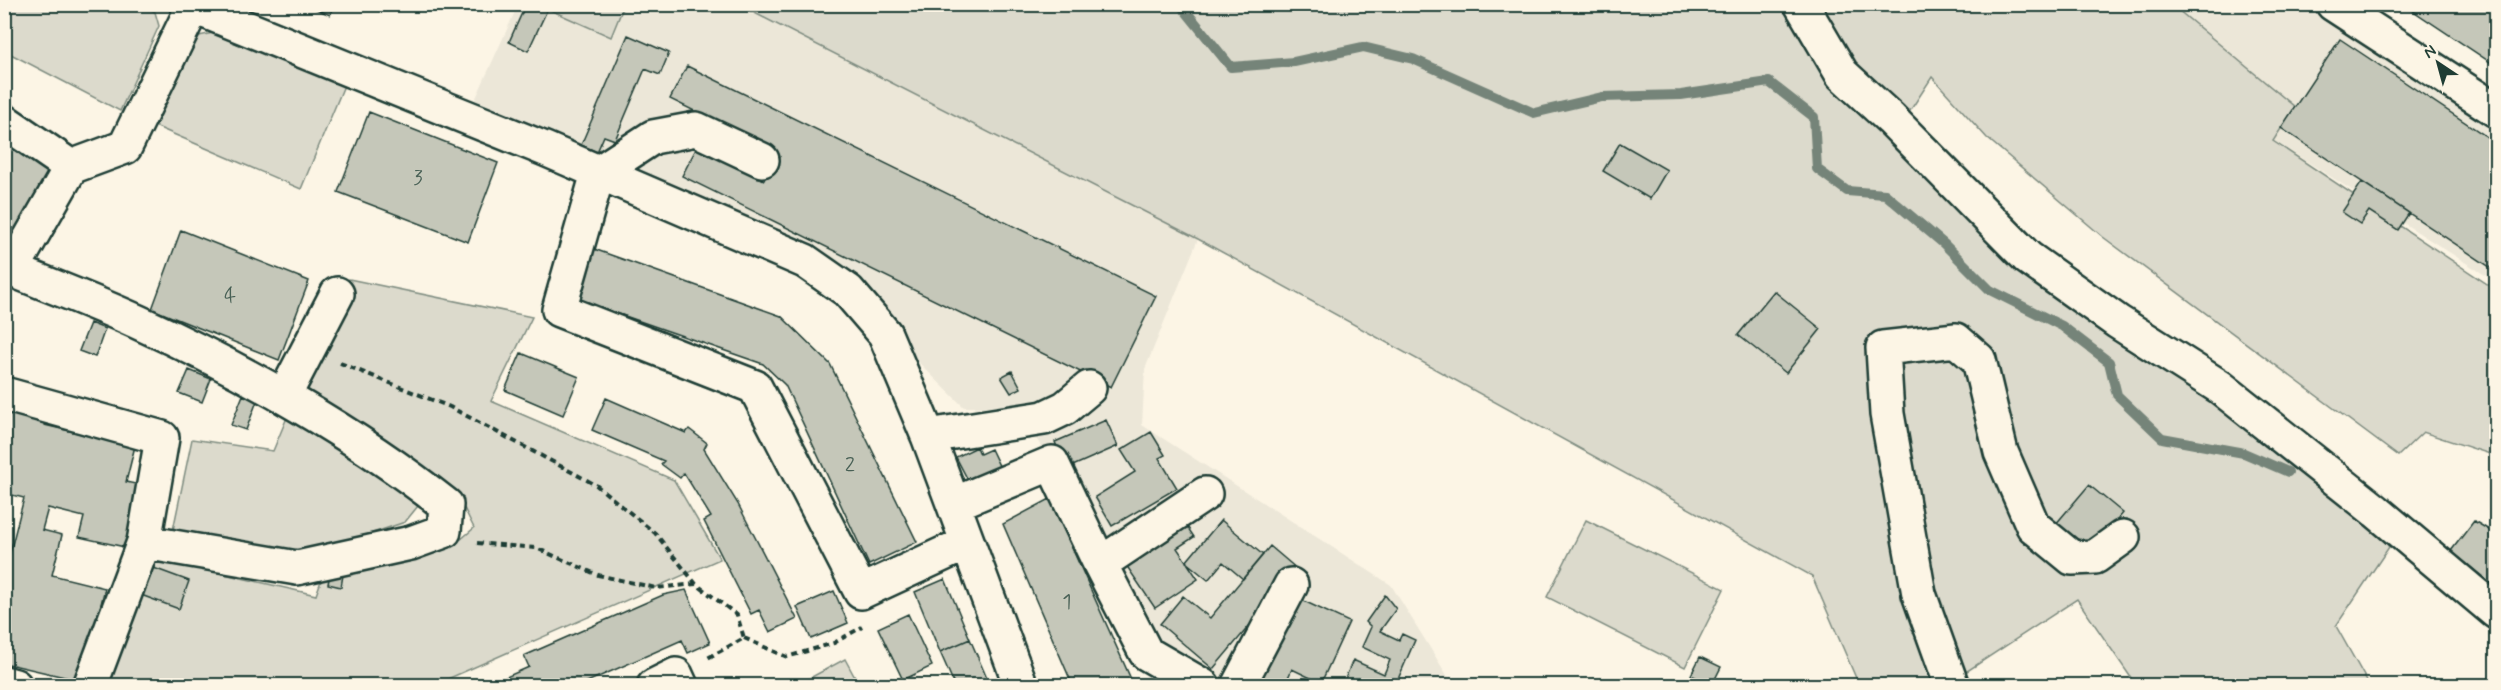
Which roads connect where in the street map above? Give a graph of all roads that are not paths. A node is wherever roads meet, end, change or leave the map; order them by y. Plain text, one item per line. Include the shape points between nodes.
1 (1801, 4) edge
2 (2333, 4) edge
3 (190, 6) edge
4 (2496, 110) edge
5 (4, 121) edge
6 (762, 160) dead end
7 (71, 167) junction
8 (598, 173) junction
9 (8, 269) edge
10 (337, 294) dead end
11 (1089, 388) dead end
12 (4, 394) edge
13 (284, 396) junction
14 (928, 436) junction
15 (1205, 494) dead end
16 (954, 504) junction
17 (2124, 537) dead end
18 (144, 543) junction
19 (967, 543) junction
20 (1100, 564) junction
21 (1291, 585) dead end
22 (2496, 612) edge
23 (4, 683) edge
24 (15, 686) edge
25 (90, 686) edge
26 (1021, 686) edge
27 (1203, 686) edge
28 (1238, 686) edge
29 (1953, 686) edge

1 - 22 street via 1842,74 2028,258 2220,387
2 - 4 street
3 - 7 street via 125,147
3 - 8 street
5 - 7 street
6 - 8 street via 696,129 653,137
7 - 9 street
8 - 14 street via 805,261 848,291 885,334
8 - 19 street via 559,310 755,387 861,592
9 - 13 street via 138,322
10 - 13 street
11 - 14 street via 1065,408 1044,418
12 - 18 street via 162,438
13 - 18 street via 410,476 446,505 444,531 411,543 297,568
14 - 16 street
15 - 20 street
16 - 19 street
16 - 20 street via 1052,463
17 - 29 street via 2095,557 2072,558 2033,526 2001,452 1979,360 1956,340 1883,348 1887,414 1919,594
18 - 25 street
19 - 26 street
20 - 27 street via 1146,653
21 - 28 street
23 - 24 street

